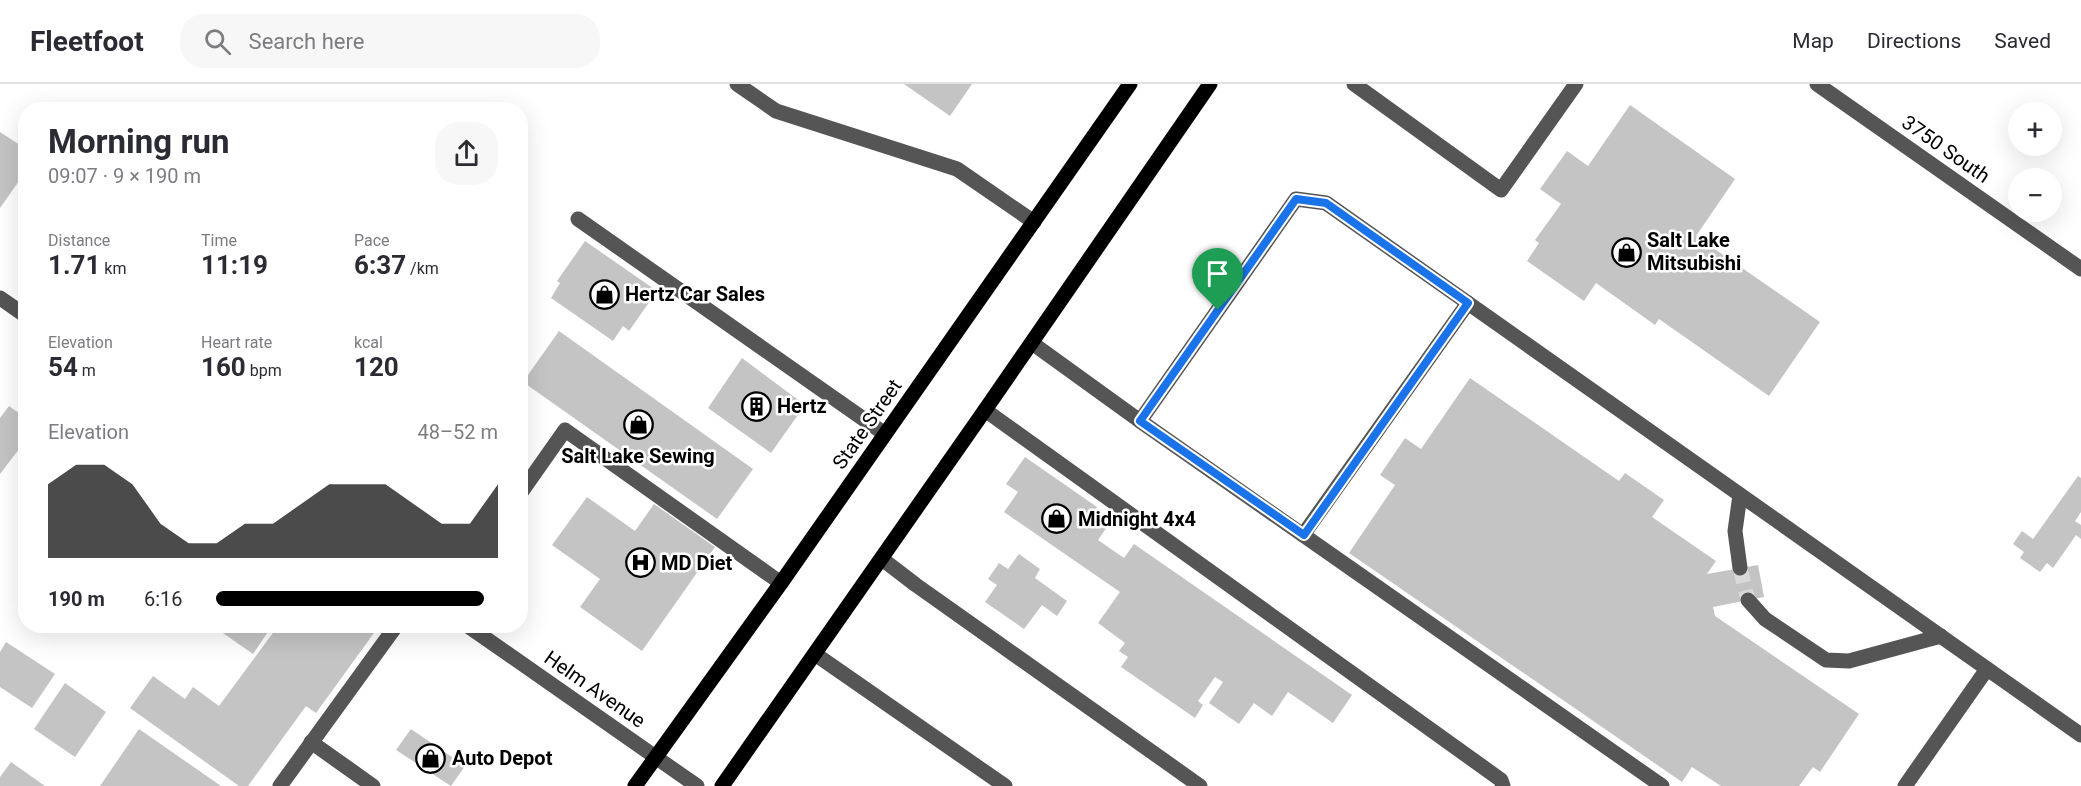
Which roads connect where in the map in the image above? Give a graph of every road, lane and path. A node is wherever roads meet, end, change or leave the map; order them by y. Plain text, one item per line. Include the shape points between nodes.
1 (737, 84) edge
2 (1130, 84) edge
3 (1210, 84) edge
4 (1354, 84) edge
5 (1576, 84) edge
6 (1817, 84) edge
7 (578, 219) dead end
8 (1034, 222) junction
9 (2081, 269) edge
10 (0, 298) edge
11 (1468, 303) junction
12 (18, 310) edge
13 (1032, 343) junction
14 (985, 411) junction
15 (1140, 421) junction
16 (885, 434) junction
17 (528, 483) edge
18 (1740, 495) junction
19 (1304, 535) junction
20 (882, 559) junction
21 (1740, 568) tunnel mouth
22 (781, 583) junction
23 (1748, 600) tunnel mouth
24 (391, 633) edge
25 (478, 633) edge
26 (1941, 636) junction
27 (815, 654) junction
28 (1988, 669) junction
29 (2081, 735) edge
30 (311, 742) junction
31 (656, 757) junction
32 (280, 786) edge
33 (373, 786) edge
34 (635, 786) edge
35 (697, 786) edge
36 (722, 786) edge
37 (1005, 786) edge
38 (1200, 786) edge
39 (1503, 786) edge
40 (1662, 786) edge
41 (1905, 786) edge

1 - 8 street via 776,111 957,169
2 - 8 main road, State Street
3 - 13 main road
4 - 5 street via 1501,190
6 - 9 street, 3750 South
7 - 16 street
8 - 16 main road, State Street
10 - 12 street
11 - 15 street via 1326,203 1296,199
11 - 18 street
11 - 19 street
13 - 14 main road
13 - 15 street
14 - 20 main road
14 - 39 street via 1501,780
15 - 19 street
16 - 22 main road, State Street
17 - 22 street via 565,430
18 - 21 street via 1735,531
18 - 26 street
19 - 40 street
20 - 27 main road
20 - 38 street
22 - 31 main road, State Street
23 - 26 street via 1765,619 1826,660 1849,661
24 - 30 street
25 - 31 street, Helm Avenue
26 - 28 street
27 - 36 main road
27 - 37 street
28 - 29 street
28 - 41 street
30 - 32 street
30 - 33 street
31 - 34 main road, State Street
31 - 35 street, Helm Avenue

